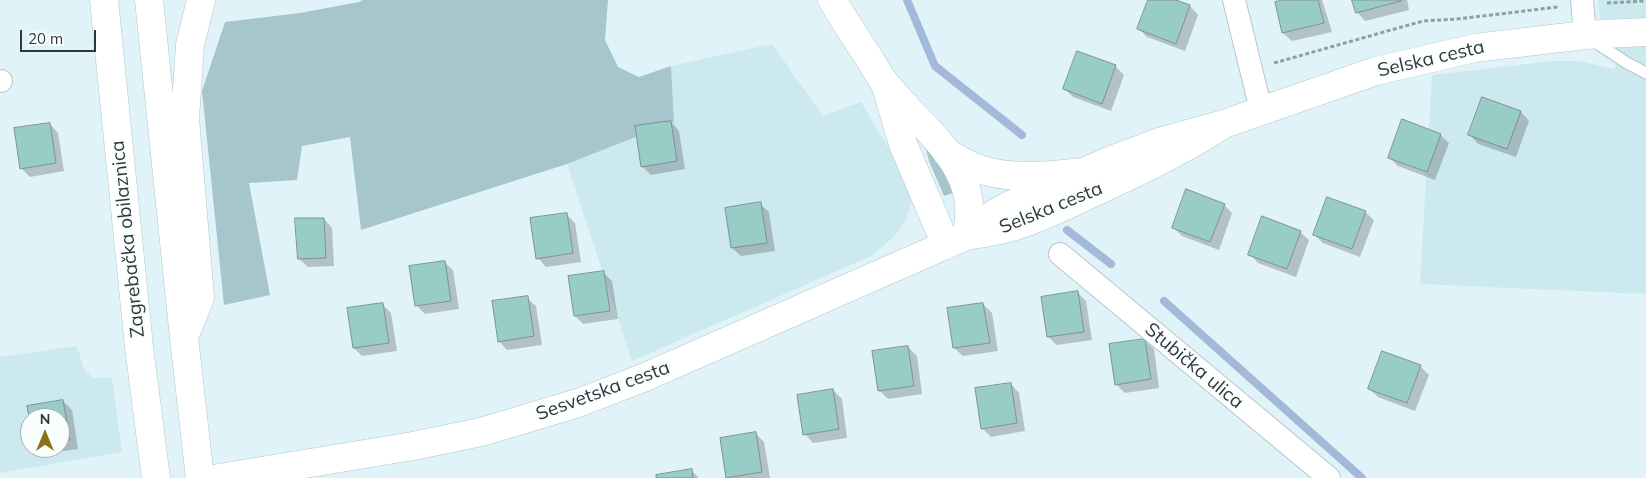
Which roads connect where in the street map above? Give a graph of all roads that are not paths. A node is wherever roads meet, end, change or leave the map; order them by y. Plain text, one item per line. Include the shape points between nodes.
1 (104, 0) edge
2 (149, 0) edge
3 (201, 0) edge
4 (832, 0) edge
5 (1234, 0) edge
6 (1582, 2) edge
7 (1646, 32) edge
8 (1585, 35) junction
9 (1646, 73) edge
10 (885, 83) junction
11 (1262, 110) junction
12 (1224, 124) junction
13 (947, 153) junction
14 (1083, 172) junction
15 (956, 240) junction
16 (1060, 254) dead end
17 (184, 338) junction
18 (248, 475) edge
19 (156, 478) edge
20 (200, 478) edge
21 (219, 478) edge
22 (1329, 478) edge

1 - 19 main road, Zagrebačka obilaznica via 139,347
2 - 17 main road
3 - 17 main road via 190,45 185,118 200,298
4 - 10 main road
5 - 11 street
6 - 8 street
7 - 8 main road, Selska cesta
8 - 9 lane
8 - 11 main road, Selska cesta via 1475,48 1423,59 1376,71
10 - 13 main road
10 - 15 main road via 903,144
11 - 12 main road, Selska cesta
12 - 14 main road, Selska cesta via 1159,142
12 - 15 main road, Selska cesta via 1158,162 1040,217
13 - 14 main road via 972,166 1005,175 1053,176
13 - 15 main road via 959,171 971,210 969,224
14 - 15 main road, Selska cesta via 1012,204
15 - 18 main road, Sesvetska cesta via 578,404 452,438
16 - 22 street, Stubička ulica
17 - 20 main road
18 - 21 main road, Sesvetska cesta

